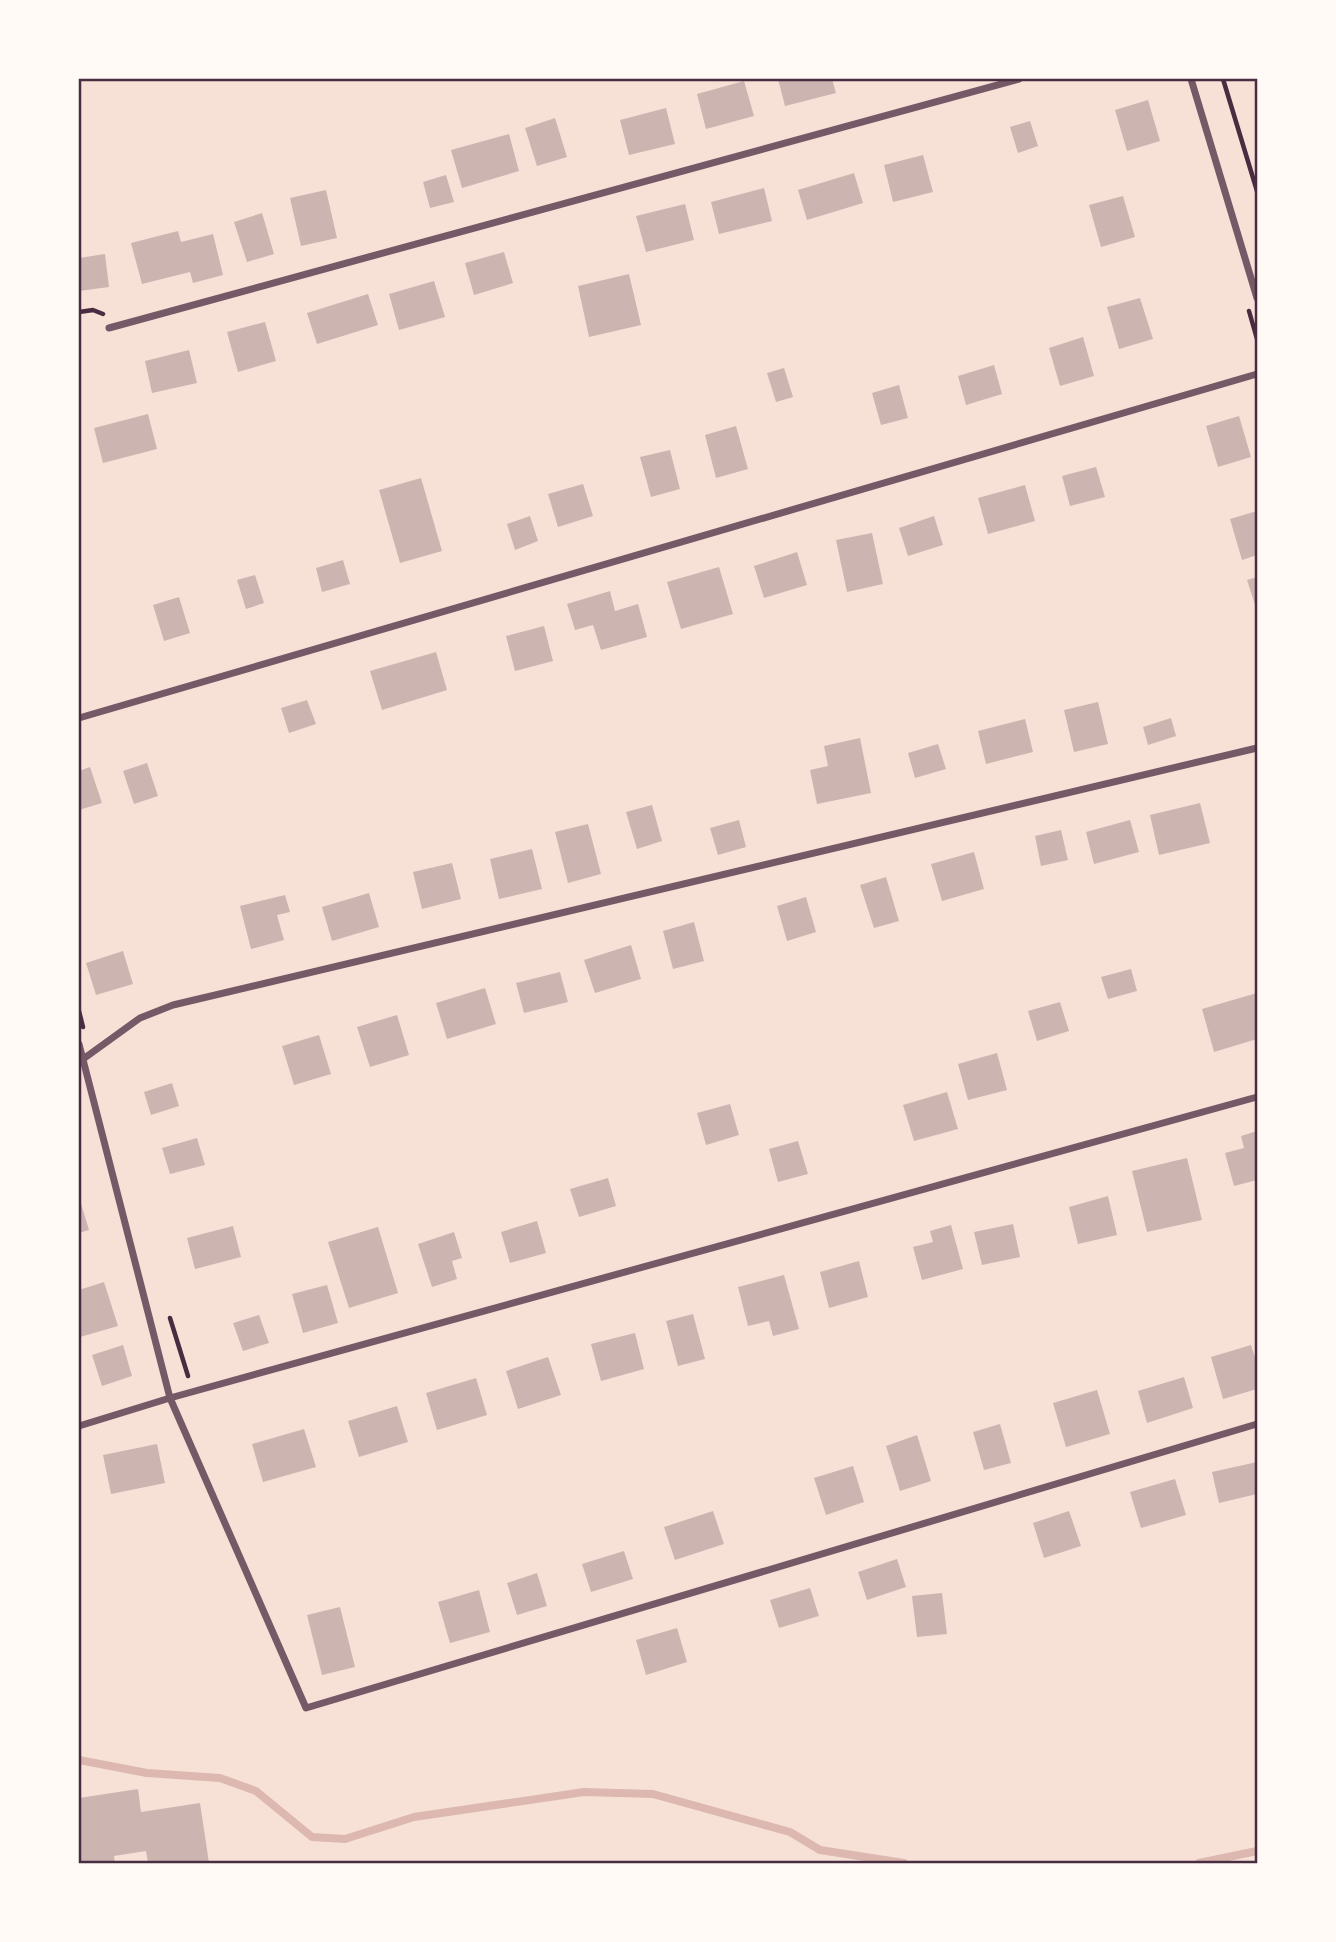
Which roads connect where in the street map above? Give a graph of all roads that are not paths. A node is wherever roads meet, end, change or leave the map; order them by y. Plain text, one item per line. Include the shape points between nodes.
1 (1019, 79) edge
2 (1191, 79) edge
3 (1257, 298) edge
4 (109, 328) dead end
5 (1257, 374) edge
6 (79, 718) edge
7 (1257, 748) edge
8 (79, 1044) edge
9 (81, 1061) edge
10 (1257, 1097) edge
11 (170, 1398) junction
12 (1257, 1424) edge
13 (79, 1426) edge

1 - 4 street
2 - 3 street
5 - 6 street
7 - 9 street via 173,1005 140,1018
8 - 9 street
9 - 11 street
10 - 11 street
11 - 12 street via 306,1708
11 - 13 street

